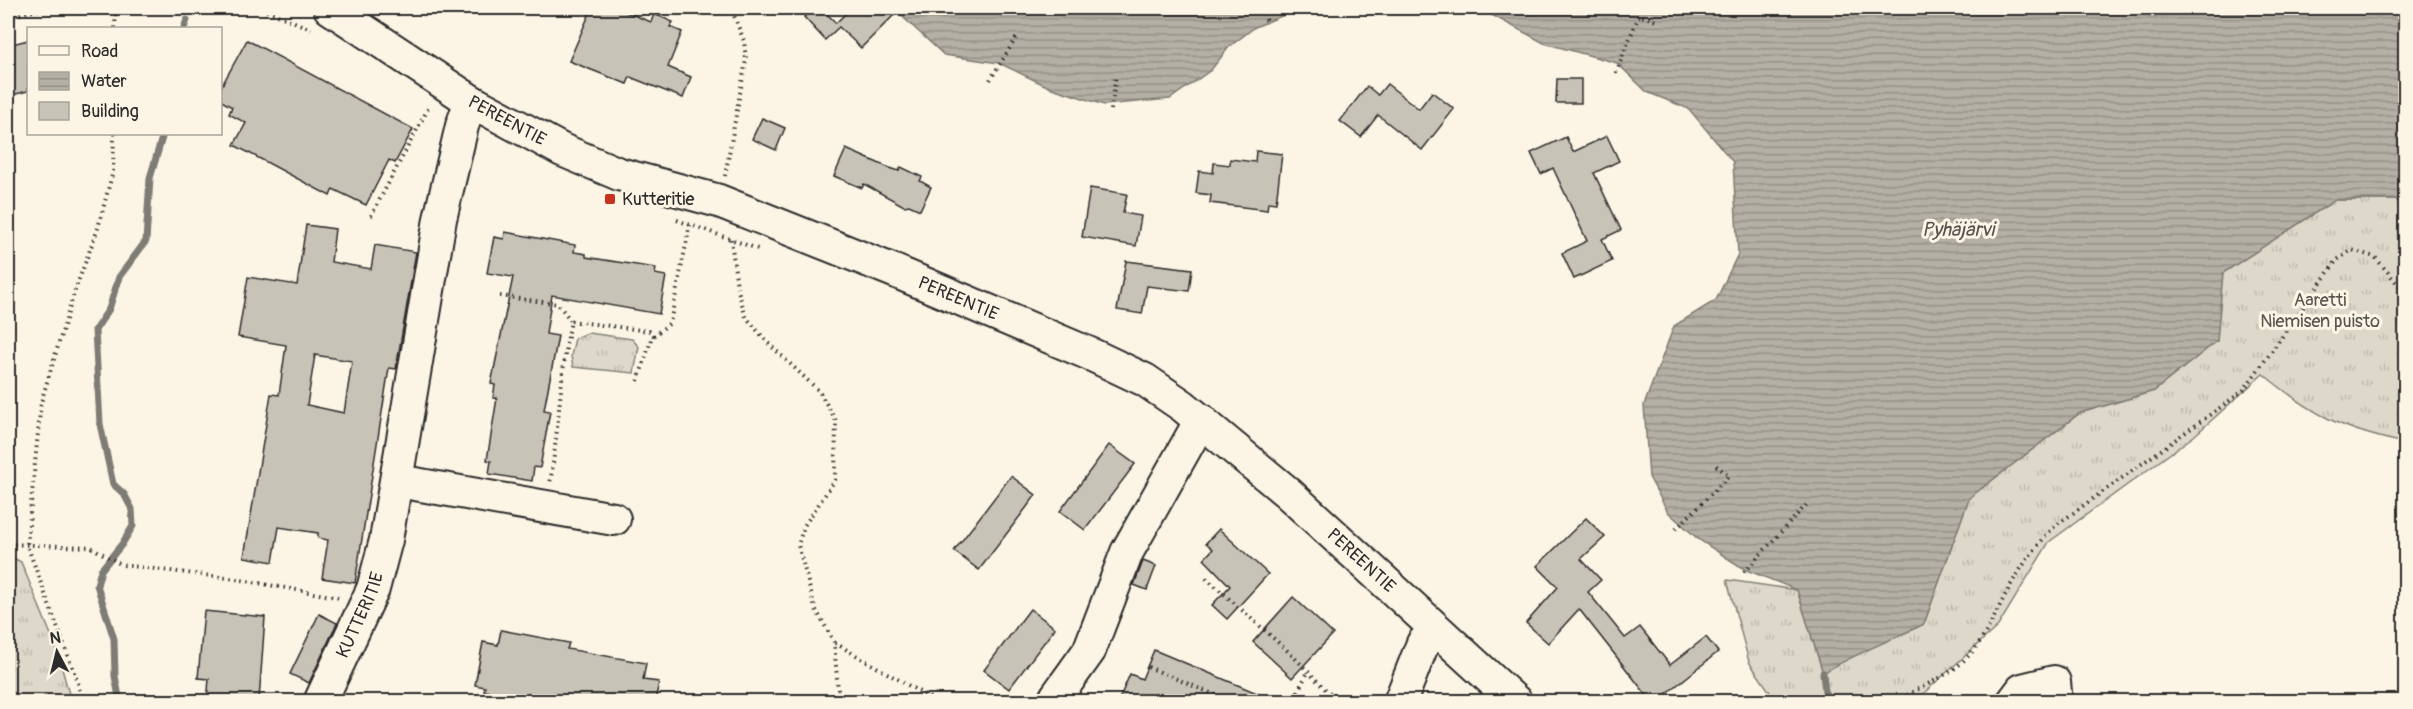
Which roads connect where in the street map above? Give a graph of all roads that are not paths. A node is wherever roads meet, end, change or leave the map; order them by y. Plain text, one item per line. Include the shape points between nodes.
1 (326, 21) edge
2 (466, 113) junction
3 (1202, 420) junction
4 (398, 481) junction
5 (614, 519) dead end
6 (1438, 632) junction
7 (2055, 692) edge
8 (2018, 696) edge
9 (1056, 697) dead end
10 (320, 702) edge
11 (1400, 702) edge
12 (1516, 702) edge

1 - 2 street, PEREENTIE
2 - 3 street, PEREENTIE via 524,132 601,168 719,201 892,270 1145,380
2 - 4 street, KUTTERITIE via 440,219
3 - 6 street, PEREENTIE via 1288,493
3 - 9 street via 1127,552 1089,651
4 - 5 street
4 - 10 street, KUTTERITIE via 368,603
6 - 11 street via 1423,643
6 - 12 street, PEREENTIE
7 - 8 street

